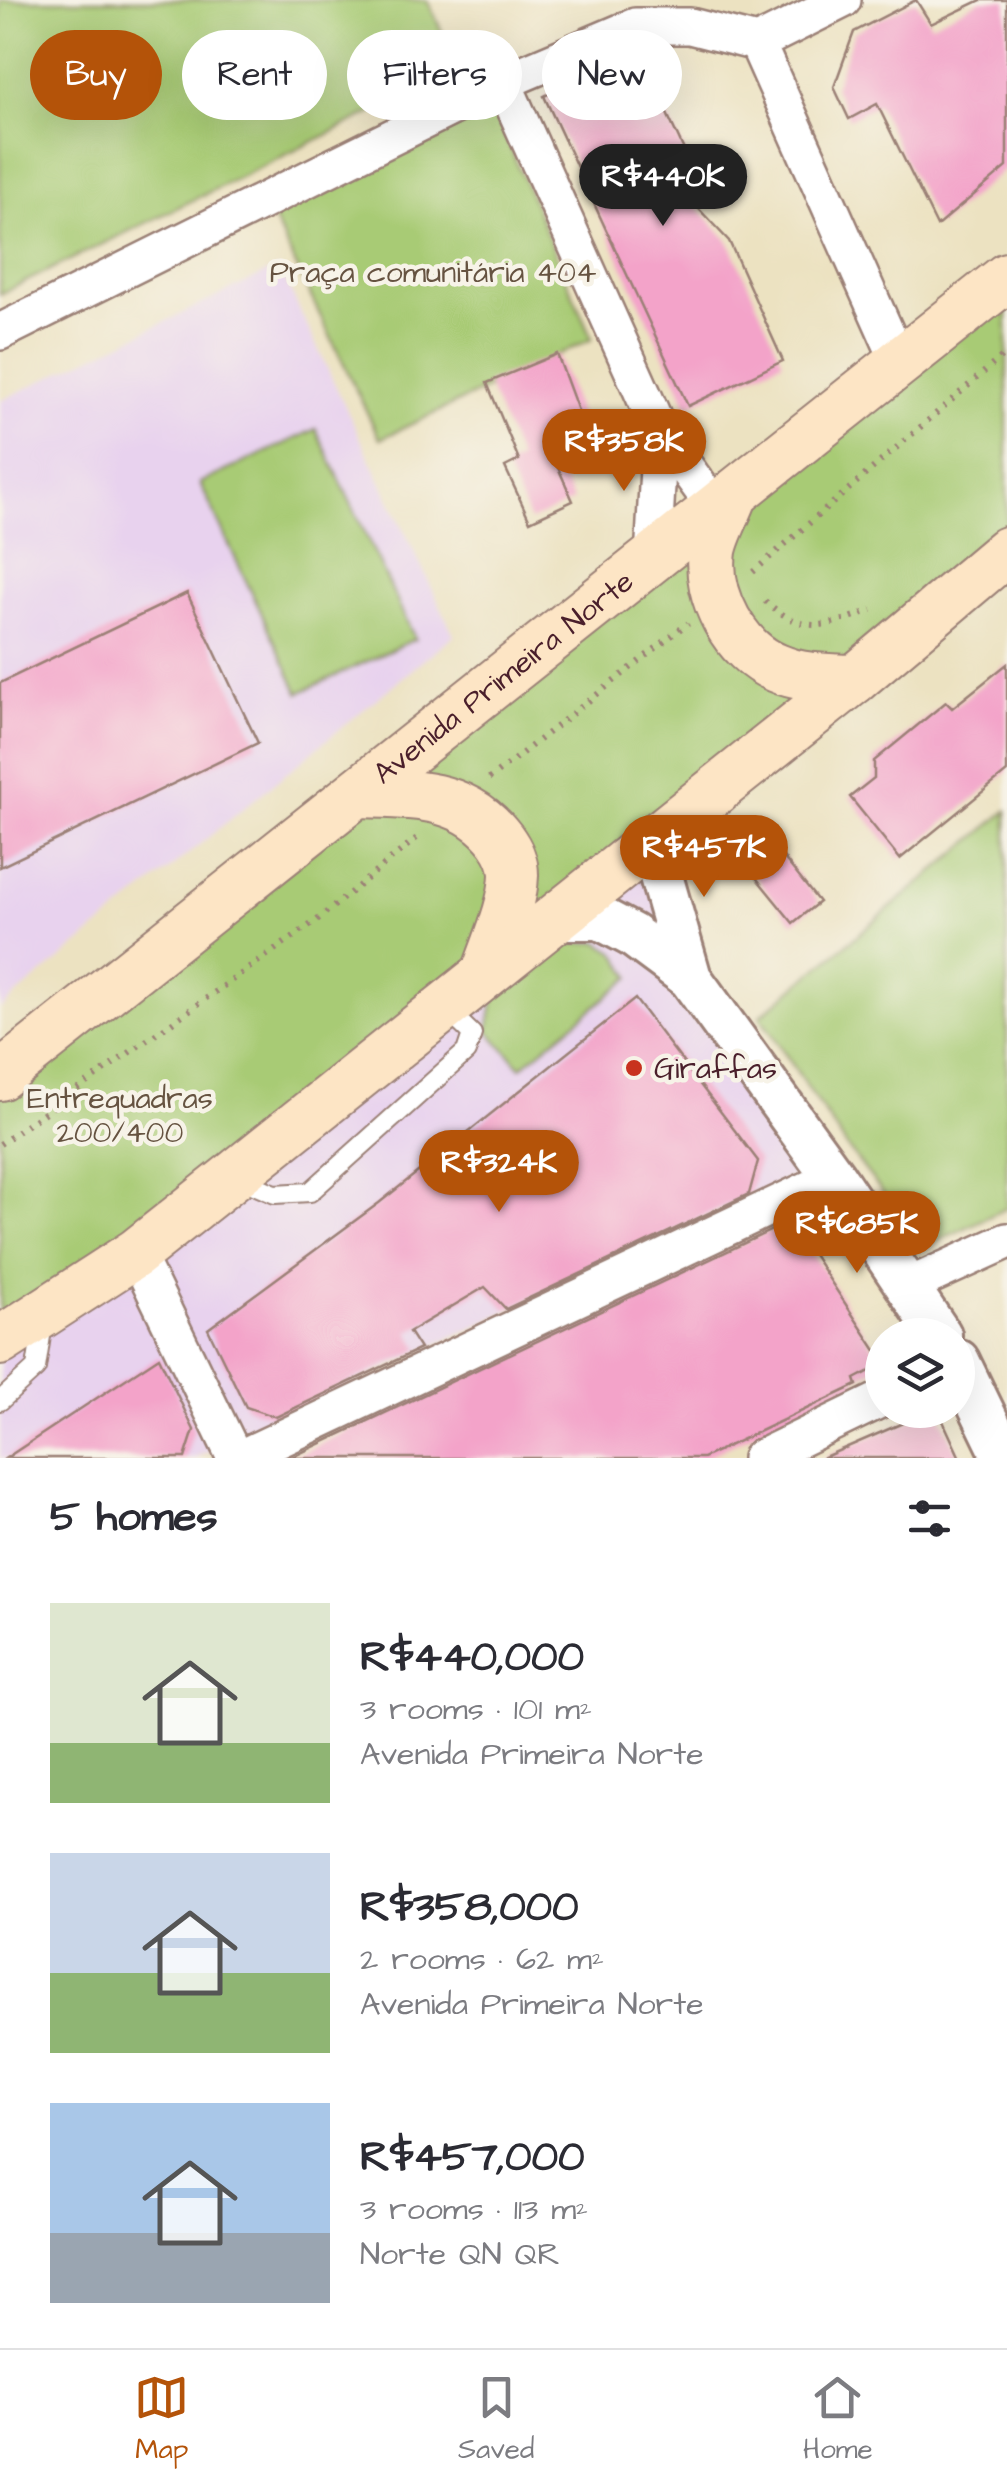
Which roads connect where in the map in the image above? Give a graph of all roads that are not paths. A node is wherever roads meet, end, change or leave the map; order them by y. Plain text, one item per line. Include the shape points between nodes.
1 (844, 0) edge
2 (757, 44) junction
3 (522, 74) edge
4 (427, 120) edge
5 (520, 120) edge
6 (1007, 277) edge
7 (0, 332) edge
8 (900, 364) junction
9 (660, 432) junction
10 (724, 504) junction
11 (1007, 550) edge
12 (653, 559) junction
13 (855, 679) junction
14 (360, 793) junction
15 (650, 840) junction
16 (558, 918) junction
17 (486, 973) junction
18 (690, 978) junction
19 (0, 1076) edge
20 (834, 1177) junction
21 (1007, 1241) edge
22 (136, 1253) junction
23 (908, 1286) junction
24 (44, 1315) junction
25 (929, 1318) edge
26 (0, 1341) edge
27 (975, 1397) edge
28 (0, 1400) edge
29 (865, 1406) edge
30 (237, 1458) edge
31 (760, 1458) edge
32 (1005, 1458) edge

1 - 2 street
2 - 3 street via 690,26 636,26
2 - 8 street
4 - 7 street
5 - 9 street
6 - 8 main road, Avenida Primeira Norte
8 - 10 main road, Avenida Primeira Norte
9 - 10 street
9 - 12 street
10 - 12 main road, Avenida Primeira Norte
10 - 13 main road via 712,551 744,584 730,627 776,668
11 - 13 main road
12 - 14 main road, Avenida Primeira Norte
13 - 15 main road
14 - 17 main road via 432,796 480,787 490,825 512,864 510,896
14 - 19 main road, Avenida Primeira Norte
15 - 16 main road
15 - 18 street
16 - 17 main road
16 - 18 street via 600,918
17 - 22 main road
18 - 20 street
20 - 23 street
20 - 30 street
21 - 23 street
22 - 24 main road
22 - 30 street
23 - 25 street
24 - 26 main road
24 - 28 lane via 36,1368
27 - 32 street
29 - 31 street

